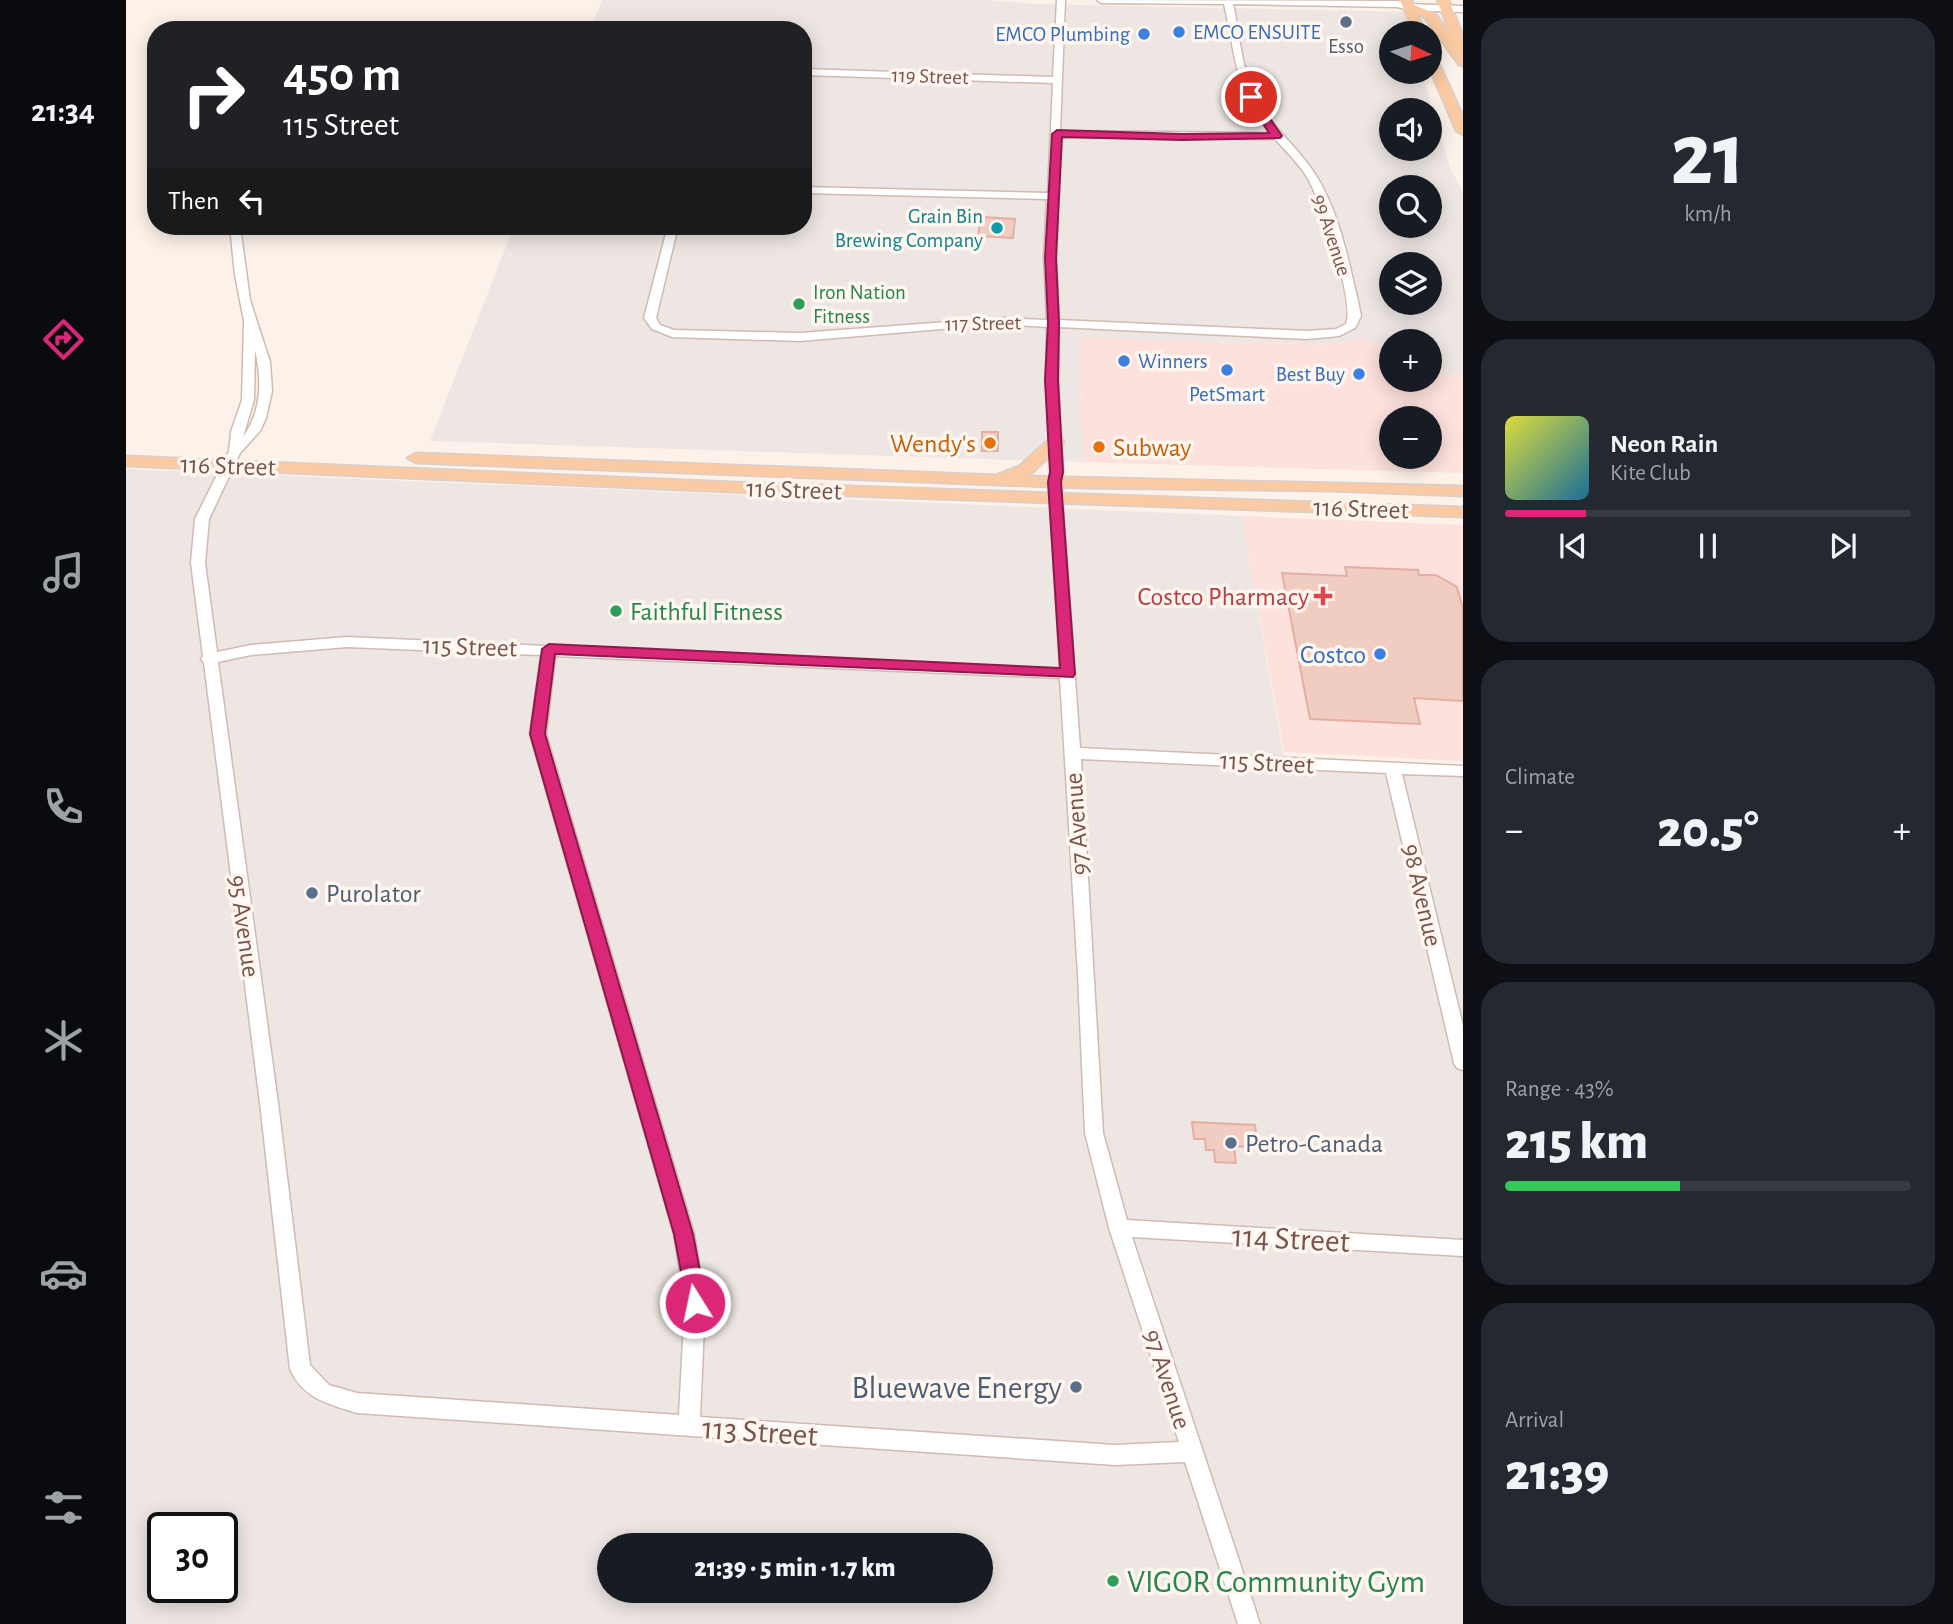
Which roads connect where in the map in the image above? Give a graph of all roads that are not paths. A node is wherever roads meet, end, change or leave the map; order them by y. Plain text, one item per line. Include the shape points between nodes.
1 (1061, 0) edge
2 (1101, 0) edge
3 (1429, 0) edge
4 (1227, 1) edge
5 (1407, 4) edge
6 (1445, 5) edge
7 (1463, 9) edge
8 (1415, 21) edge
9 (1463, 52) edge
10 (1463, 62) edge
11 (812, 72) edge
12 (1057, 80) junction
13 (1442, 83) edge
14 (1463, 131) edge
15 (1057, 134) junction
16 (1276, 136) junction
17 (812, 190) edge
18 (1054, 195) junction
19 (236, 235) edge
20 (671, 235) edge
21 (1054, 323) junction
22 (1351, 326) joint
23 (1056, 442) junction
24 (126, 447) edge
25 (232, 458) junction
26 (126, 461) edge
27 (988, 480) junction
28 (1056, 490) junction
29 (1463, 491) edge
30 (1463, 505) edge
31 (1414, 510) junction
32 (1463, 512) edge
33 (549, 649) junction
34 (208, 659) junction
35 (1068, 674) junction
36 (1072, 753) junction
37 (1393, 768) junction
38 (1463, 771) edge
39 (1463, 1063) edge
40 (1119, 1228) junction
41 (1463, 1248) edge
42 (329, 1395) joint
43 (689, 1426) junction
44 (1192, 1452) junction
45 (1249, 1624) edge

1 - 12 street, 97 Avenue
2 - 4 street
3 - 6 main road
4 - 5 street via 1253,6 1400,9
4 - 16 street, 99 Avenue via 1251,97
5 - 6 street
5 - 8 main road
5 - 10 main road via 1432,17
6 - 7 street
6 - 9 main road
11 - 12 street, 119 Street
12 - 15 street, 97 Avenue
13 - 14 main road
15 - 16 street
15 - 18 street, 97 Avenue
16 - 22 street, 99 Avenue via 1311,175 1325,205 1353,303
17 - 18 street
18 - 21 street, 97 Avenue via 1050,258
19 - 25 street, 95 Avenue via 249,322 261,350 265,393 256,431
20 - 21 street, 117 Street via 650,318 656,327 672,333 800,337 959,322
21 - 22 street, 117 Street via 1307,334 1339,332
21 - 23 street, 97 Avenue
23 - 27 main road via 1025,470
23 - 28 street, 97 Avenue
24 - 25 main road, 116 Street
25 - 26 main road, 116 Street
25 - 27 main road, 116 Street
25 - 28 main road, 116 Street
25 - 34 street, 95 Avenue via 202,519 198,563
27 - 28 main road, 116 Street
28 - 29 main road, 116 Street via 1331,486
28 - 31 main road, 116 Street
28 - 35 street, 97 Avenue
30 - 31 main road
31 - 32 main road, 116 Street
33 - 34 street, 115 Street via 347,642 251,650
33 - 35 street, 115 Street
33 - 43 street via 538,734 684,1234 695,1303
34 - 42 street, 95 Avenue via 269,1103 300,1370
35 - 36 street, 97 Avenue
36 - 37 street, 115 Street
36 - 40 street, 97 Avenue via 1094,1133
37 - 38 street, 115 Street
37 - 39 street, 98 Avenue
40 - 41 street, 114 Street
40 - 44 street, 97 Avenue
42 - 43 street, 113 Street via 357,1404
43 - 44 street, 113 Street via 1115,1455
44 - 45 street, 97 Avenue

